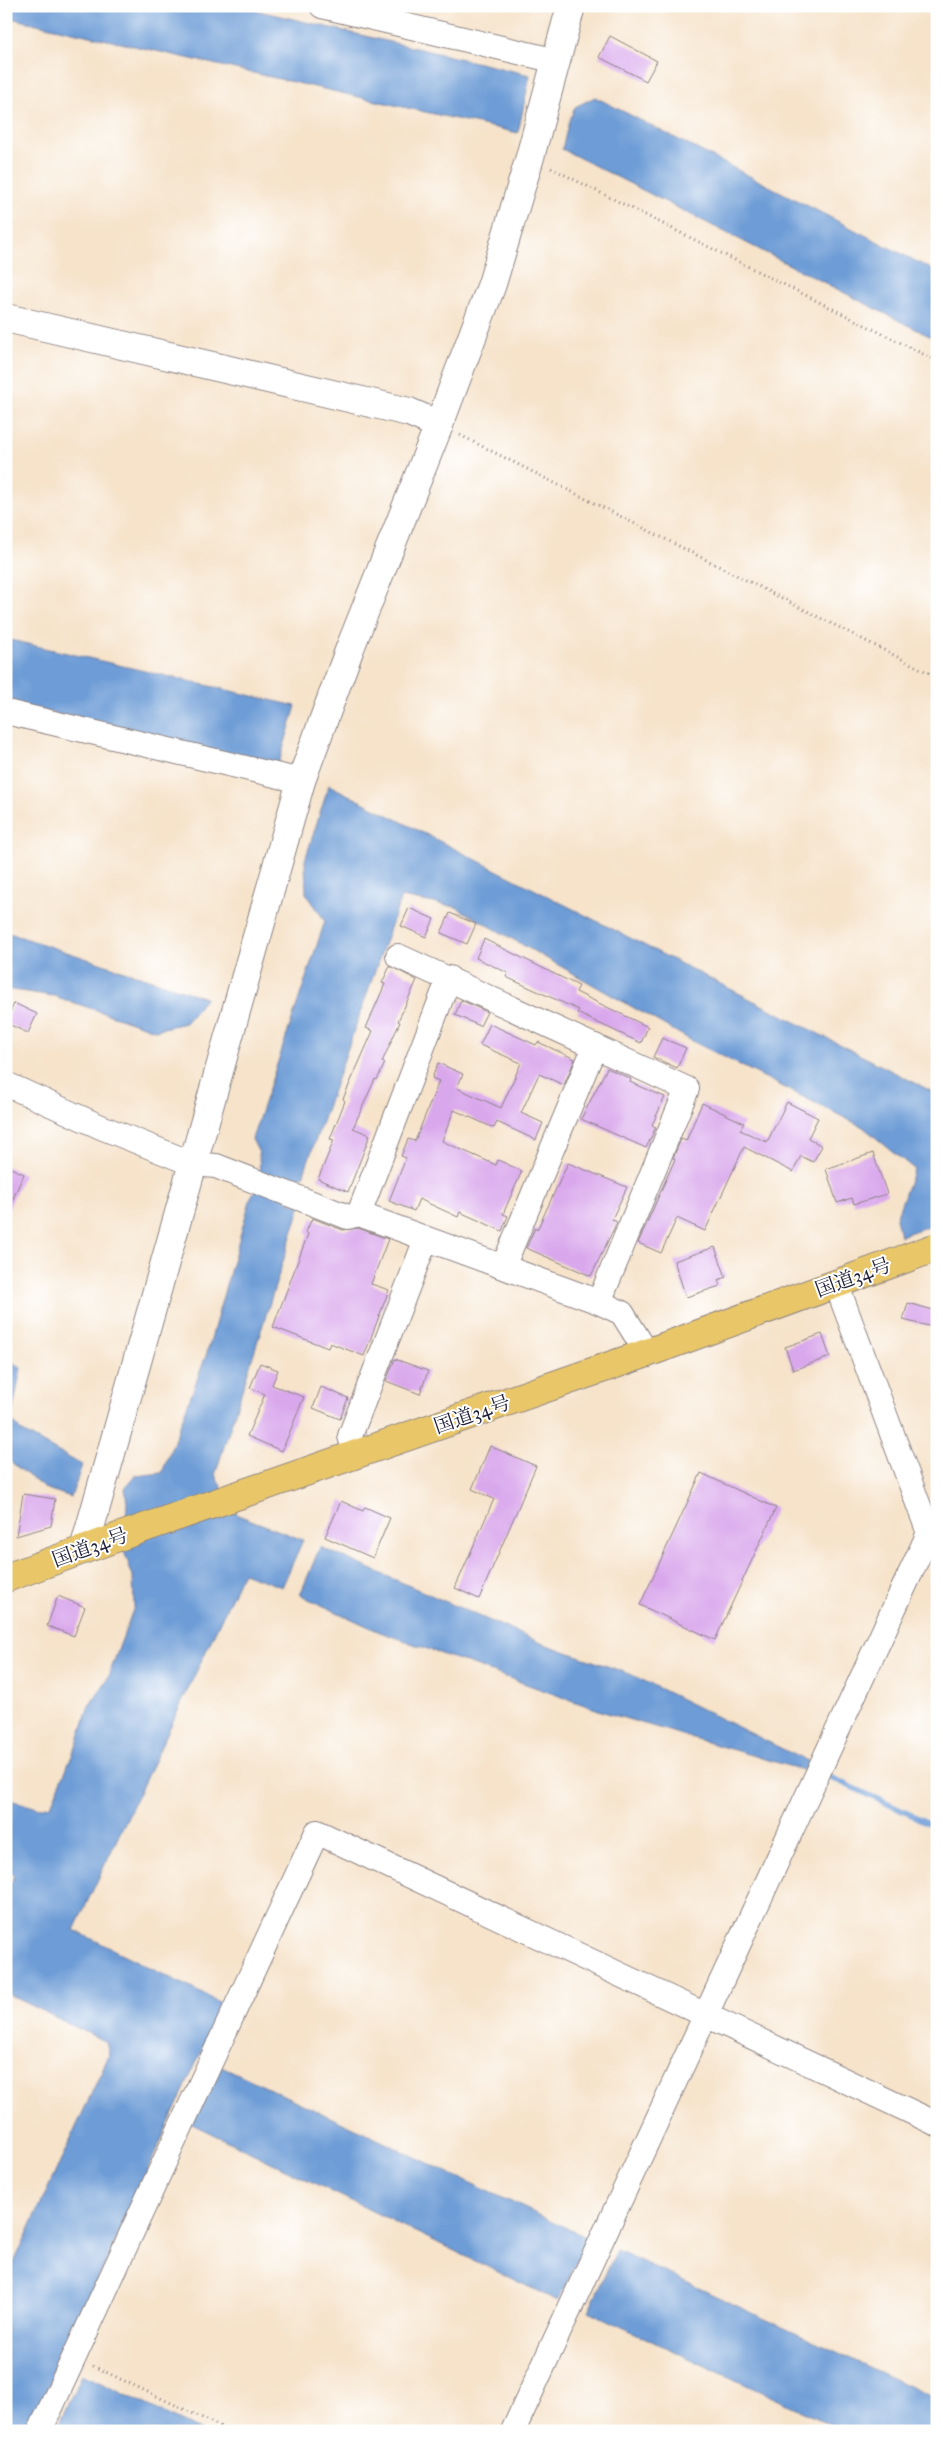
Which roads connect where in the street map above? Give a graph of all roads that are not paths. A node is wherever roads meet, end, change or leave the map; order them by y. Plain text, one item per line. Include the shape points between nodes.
1 (322, 6) edge
2 (571, 6) edge
3 (557, 61) junction
4 (6, 318) edge
5 (439, 425) junction
6 (6, 712) edge
7 (301, 781) junction
8 (398, 956) dead end
9 (449, 978) junction
10 (595, 1046) junction
11 (6, 1084) edge
12 (193, 1164) junction
13 (359, 1214) junction
14 (426, 1238) junction
15 (937, 1247) edge
16 (503, 1267) junction
17 (836, 1283) junction
18 (599, 1302) junction
19 (647, 1353) junction
20 (355, 1454) junction
21 (933, 1535) edge
22 (84, 1549) junction
23 (6, 1578) edge
24 (706, 2016) junction
25 (937, 2124) edge
26 (40, 2431) edge
27 (513, 2431) edge

1 - 3 street
2 - 3 street
3 - 5 street via 492,284
4 - 5 street via 409,412
5 - 7 street
6 - 7 street
7 - 12 street
8 - 9 street
9 - 10 street
9 - 13 street
10 - 16 street
10 - 18 street via 687,1089
11 - 12 street
12 - 13 street via 216,1166 348,1216
12 - 22 street
13 - 14 street
14 - 16 street
14 - 20 street via 350,1436
15 - 17 highway, 国道34号
16 - 18 street
17 - 19 highway, 国道34号
17 - 21 street
18 - 19 street via 622,1313
19 - 20 highway, 国道34号
20 - 22 highway, 国道34号
21 - 24 street
22 - 23 highway, 国道34号
24 - 25 street
24 - 26 street via 317,1832
24 - 27 street

